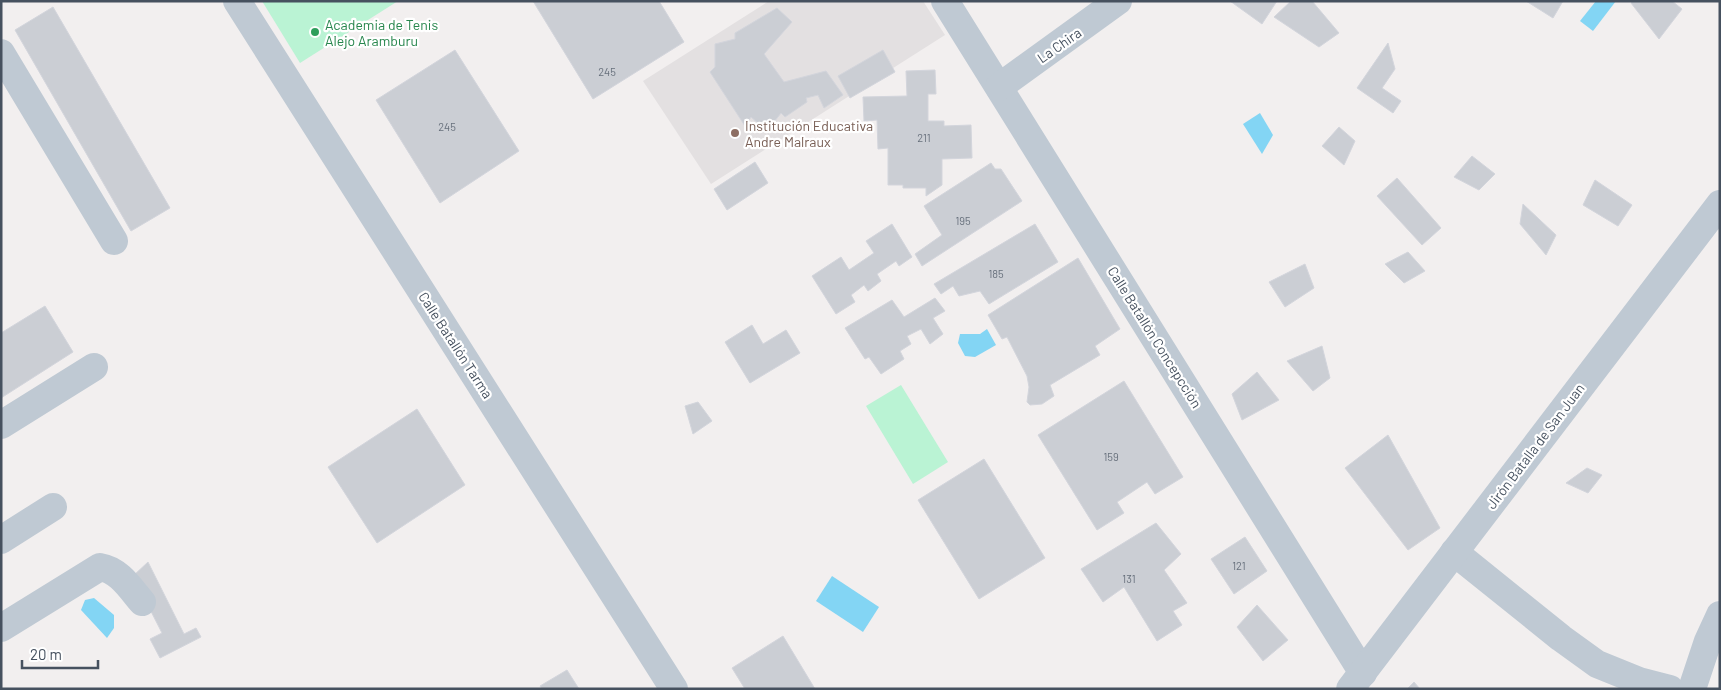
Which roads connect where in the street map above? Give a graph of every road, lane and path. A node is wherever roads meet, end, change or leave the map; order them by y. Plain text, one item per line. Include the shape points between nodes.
1 (237, 1) edge
2 (945, 1) edge
3 (1118, 1) edge
4 (1, 53) edge
5 (999, 87) junction
6 (1720, 204) edge
7 (114, 241) dead end
8 (94, 367) dead end
9 (1, 425) edge
10 (52, 507) dead end
11 (1, 540) edge
12 (1454, 552) junction
13 (142, 602) dead end
14 (1720, 615) edge
15 (1, 628) edge
16 (1357, 681) edge
17 (674, 689) edge
18 (1670, 689) edge
19 (1692, 689) edge

1 - 17 street, Calle Batallón Tarma
2 - 5 street, Calle Batallón Concepcción
3 - 5 street, La Chira
4 - 7 street
5 - 16 street, Calle Batallón Concepcción
6 - 12 street, Jirón Batalla de San Juan
8 - 9 street
10 - 11 street
12 - 16 street, Jirón Batalla de San Juan
12 - 18 street via 1597,664
13 - 15 street via 118,574 100,567
14 - 19 street

